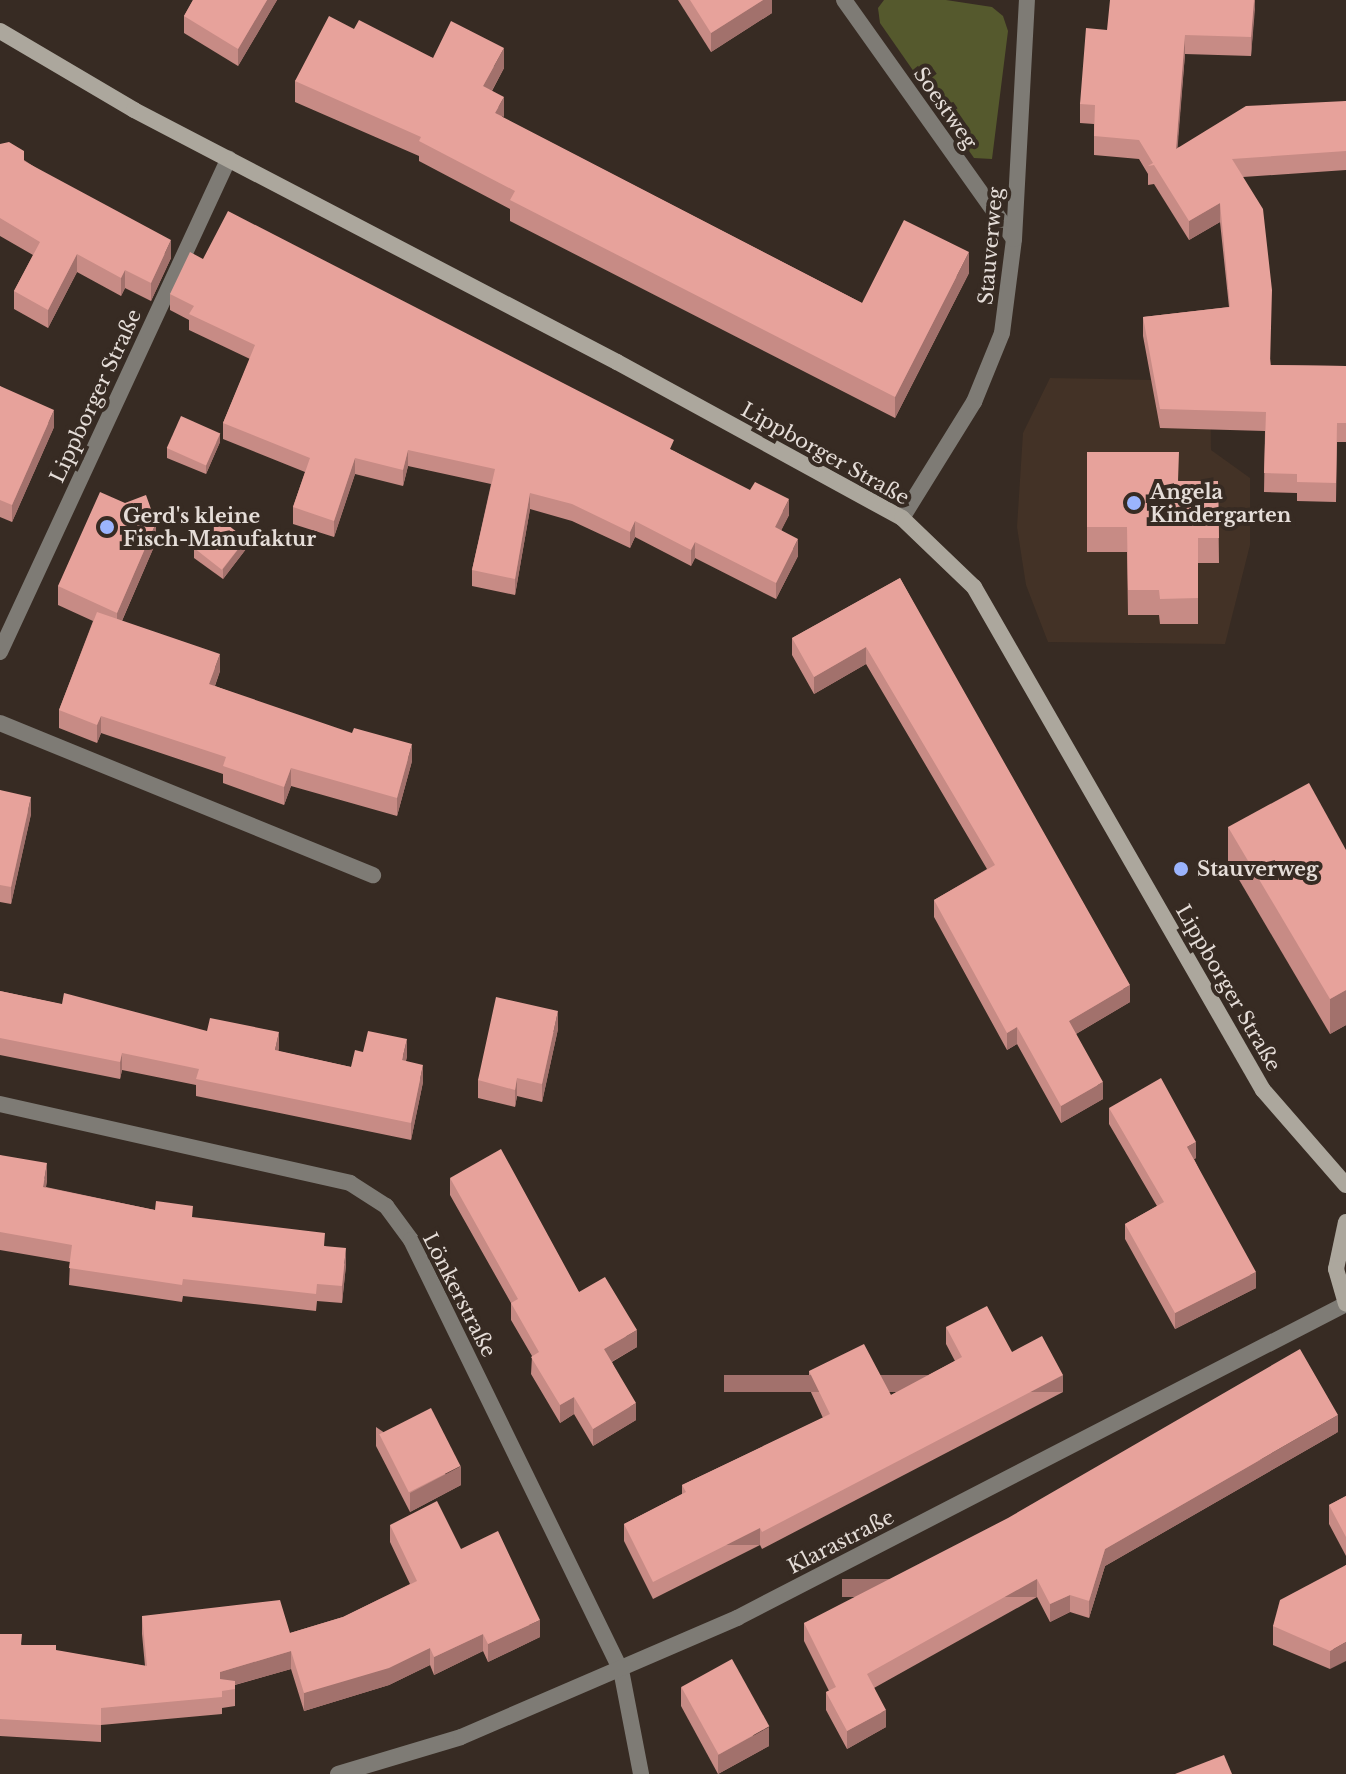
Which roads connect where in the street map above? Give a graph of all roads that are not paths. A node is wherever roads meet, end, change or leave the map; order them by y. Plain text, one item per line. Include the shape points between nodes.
1 (844, 0) edge
2 (1027, 0) edge
3 (0, 31) edge
4 (229, 158) junction
5 (1014, 239) junction
6 (902, 518) junction
7 (0, 652) edge
8 (0, 723) edge
9 (373, 875) dead end
10 (0, 1104) edge
11 (1346, 1185) edge
12 (1346, 1222) edge
13 (1346, 1304) edge
14 (621, 1670) junction
15 (338, 1774) edge
16 (641, 1774) edge

1 - 5 street, Soestweg
2 - 5 street, Stauverweg
3 - 4 main road, Lippborger Straße via 134,110
4 - 6 main road, Lippborger Straße
4 - 7 street, Lippborger Straße
5 - 6 street, Stauverweg via 1002,333 974,402
6 - 11 main road, Lippborger Straße via 974,587 1263,1090
8 - 9 street
10 - 14 street, Lönkerstraße via 350,1183 386,1206 411,1240
12 - 13 main road via 1336,1269
13 - 14 street, Klarastraße via 737,1618
14 - 15 street, Klarastraße via 461,1737
14 - 16 street, Lönkerstraße

